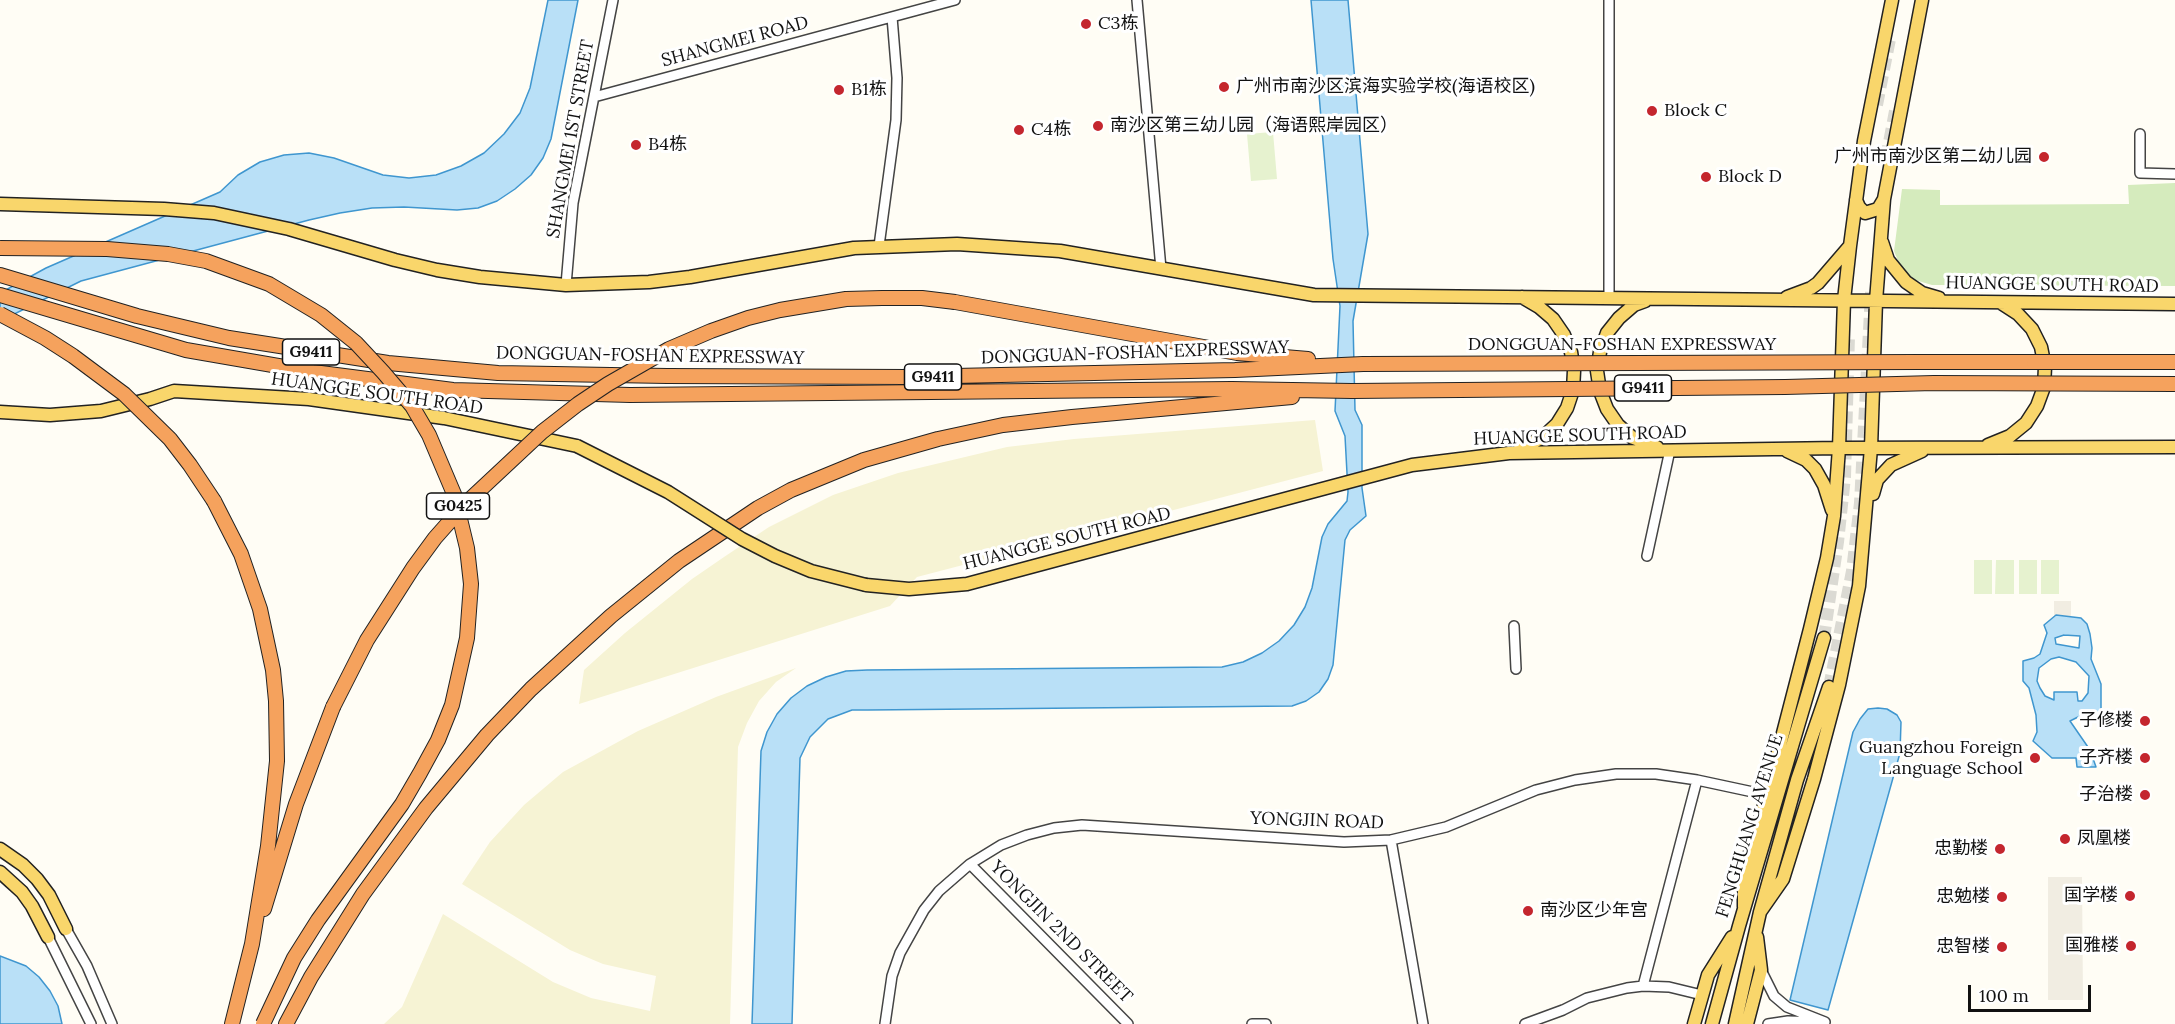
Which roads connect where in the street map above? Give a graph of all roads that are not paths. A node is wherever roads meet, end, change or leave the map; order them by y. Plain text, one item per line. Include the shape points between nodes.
1 (613, 0) edge
2 (955, 0) edge
3 (1137, 0) edge
4 (1609, 0) edge
5 (1892, 0) edge
6 (1922, 0) edge
7 (892, 17) junction
8 (594, 97) junction
9 (2140, 134) dead end
10 (2175, 174) edge
11 (1856, 199) junction
12 (1884, 199) junction
13 (0, 204) edge
14 (1880, 234) junction
15 (879, 246) junction
16 (1850, 246) junction
17 (0, 248) edge
18 (1161, 269) junction
19 (0, 275) edge
20 (566, 285) junction
21 (0, 295) edge
22 (1522, 297) junction
23 (1609, 298) junction
24 (1652, 298) junction
25 (1778, 300) junction
26 (1844, 300) junction
27 (1876, 301) junction
28 (1951, 302) junction
29 (2001, 303) junction
30 (2175, 304) edge
31 (0, 314) edge
32 (2175, 362) edge
33 (1363, 364) junction
34 (2175, 384) edge
35 (1352, 391) junction
36 (0, 412) edge
37 (2175, 447) edge
38 (1839, 448) junction
39 (1871, 448) junction
40 (1933, 448) junction
41 (1972, 448) junction
42 (1783, 449) junction
43 (1670, 450) junction
44 (1509, 453) junction
45 (1867, 512) junction
46 (1834, 516) junction
47 (1647, 556) dead end
48 (1514, 626) dead end
49 (1824, 638) tunnel mouth
50 (1516, 669) dead end
51 (1828, 687) tunnel mouth
52 (1697, 780) junction
53 (1767, 795) junction
54 (1391, 840) junction
55 (0, 849) edge
56 (970, 864) junction
57 (0, 872) edge
58 (1744, 907) junction
59 (1761, 912) junction
60 (1739, 926) junction
61 (66, 929) joint
62 (1756, 929) junction
63 (48, 937) joint
64 (252, 944) junction
65 (1761, 970) junction
66 (1643, 986) junction
67 (1702, 995) junction
68 (1829, 1023) edge
69 (91, 1024) edge
70 (112, 1024) edge
71 (232, 1024) edge
72 (263, 1024) edge
73 (286, 1024) edge
74 (885, 1024) edge
75 (1128, 1024) edge
76 (1252, 1024) edge
77 (1266, 1024) edge
78 (1423, 1024) edge
79 (1525, 1024) edge
80 (1694, 1024) edge
81 (1712, 1024) edge
82 (1735, 1024) edge
83 (1747, 1024) edge
84 (1768, 1024) edge

1 - 8 street, SHANGMEI 1ST STREET
2 - 7 street, SHANGMEI ROAD
3 - 18 street
4 - 23 street
5 - 11 main road via 1863,141
6 - 12 main road
7 - 8 street, SHANGMEI ROAD
7 - 15 street via 897,99
8 - 20 street, SHANGMEI 1ST STREET via 573,202
9 - 10 street via 2140,173
11 - 12 main road via 1865,213 1878,209
11 - 16 main road
12 - 14 main road
13 - 20 main road, HUANGGE SOUTH ROAD via 214,213 264,222 437,270
14 - 27 main road
14 - 28 main road via 1888,260 1906,282
15 - 18 main road, HUANGGE SOUTH ROAD via 1009,246 1070,252
15 - 20 main road, HUANGGE SOUTH ROAD via 690,277
16 - 25 main road via 1818,283
16 - 26 main road
17 - 72 highway, G0425, bridge via 168,254 206,261 269,284 321,315 357,343 383,372 424,425 454,494 471,584 467,638 452,705 438,741 402,804 318,920 294,958
18 - 22 main road, HUANGGE SOUTH ROAD via 1314,295
19 - 33 highway, DONGGUAN-FOSHAN EXPRESSWAY / G9411, bridge via 179,327 388,363 498,373 907,377
21 - 35 highway, DONGGUAN-FOSHAN EXPRESSWAY / G9411, bridge via 186,350 366,380 453,390 630,395
22 - 23 main road, HUANGGE SOUTH ROAD
22 - 44 main road via 1539,307 1564,335 1571,352 1573,390 1557,424 1527,447
23 - 24 main road, HUANGGE SOUTH ROAD
24 - 25 main road, HUANGGE SOUTH ROAD
24 - 43 main road via 1634,305 1607,333 1597,371 1600,391 1618,425 1651,446
25 - 26 main road, HUANGGE SOUTH ROAD
26 - 27 main road, HUANGGE SOUTH ROAD
26 - 38 main road
27 - 28 main road, HUANGGE SOUTH ROAD
27 - 39 main road
28 - 29 main road, HUANGGE SOUTH ROAD
29 - 30 main road, HUANGGE SOUTH ROAD
29 - 41 main road via 2032,329 2041,347 2044,387 2026,423 1992,445
31 - 64 highway, bridge via 55,344 124,394 170,439 214,501 241,554 268,641 276,701 277,761
32 - 33 highway, DONGGUAN-FOSHAN EXPRESSWAY / G9411, bridge
33 - 64 highway, bridge via 1237,354 922,298 846,299 780,310 747,318 669,349 608,384 542,432 466,503 407,576 367,640 333,707 296,804
34 - 35 highway, DONGGUAN-FOSHAN EXPRESSWAY / G9411, bridge via 1934,383
35 - 73 highway via 1003,425 864,460 758,508 611,616 487,735 426,808 363,894
36 - 44 main road, HUANGGE SOUTH ROAD, bridge via 76,414 126,406 174,391 309,399 422,415 577,446 653,484 775,556 811,571 866,585 909,589 967,584 1412,465
37 - 41 main road, HUANGGE SOUTH ROAD
38 - 39 main road, HUANGGE SOUTH ROAD
38 - 42 main road, HUANGGE SOUTH ROAD
38 - 46 main road
39 - 40 main road, HUANGGE SOUTH ROAD
39 - 45 main road
40 - 41 main road, HUANGGE SOUTH ROAD
40 - 45 main road via 1903,459 1883,472
42 - 43 main road, HUANGGE SOUTH ROAD
42 - 46 main road via 1806,460 1820,476
43 - 44 main road, HUANGGE SOUTH ROAD
43 - 47 street
45 - 59 main road via 1859,586 1839,686 1783,879
46 - 53 main road via 1827,558
48 - 50 street
49 - 58 main road, FENGHUANG AVENUE
51 - 59 main road, FENGHUANG AVENUE via 1797,780
52 - 53 street, YONGJIN ROAD
52 - 54 street, YONGJIN ROAD via 1656,774 1575,780 1536,790 1446,827
52 - 66 street
53 - 58 main road via 1744,873
54 - 56 street, YONGJIN ROAD via 1344,842 1082,825 1027,835
54 - 78 street
55 - 61 main road via 37,879
56 - 74 street, YONGJIN ROAD via 939,891 910,930 892,976
56 - 75 street, YONGJIN 2ND STREET
57 - 63 main road via 22,892
58 - 60 main road, FENGHUANG AVENUE
59 - 62 main road, FENGHUANG AVENUE
60 - 67 main road via 1708,975
60 - 81 main road, FENGHUANG AVENUE
61 - 70 street
62 - 65 main road
62 - 82 main road, FENGHUANG AVENUE
63 - 69 street
64 - 71 highway
65 - 68 street via 1774,996 1787,1007
65 - 83 main road
66 - 67 street
66 - 79 street via 1596,995
67 - 80 main road
68 - 84 street
76 - 77 street

